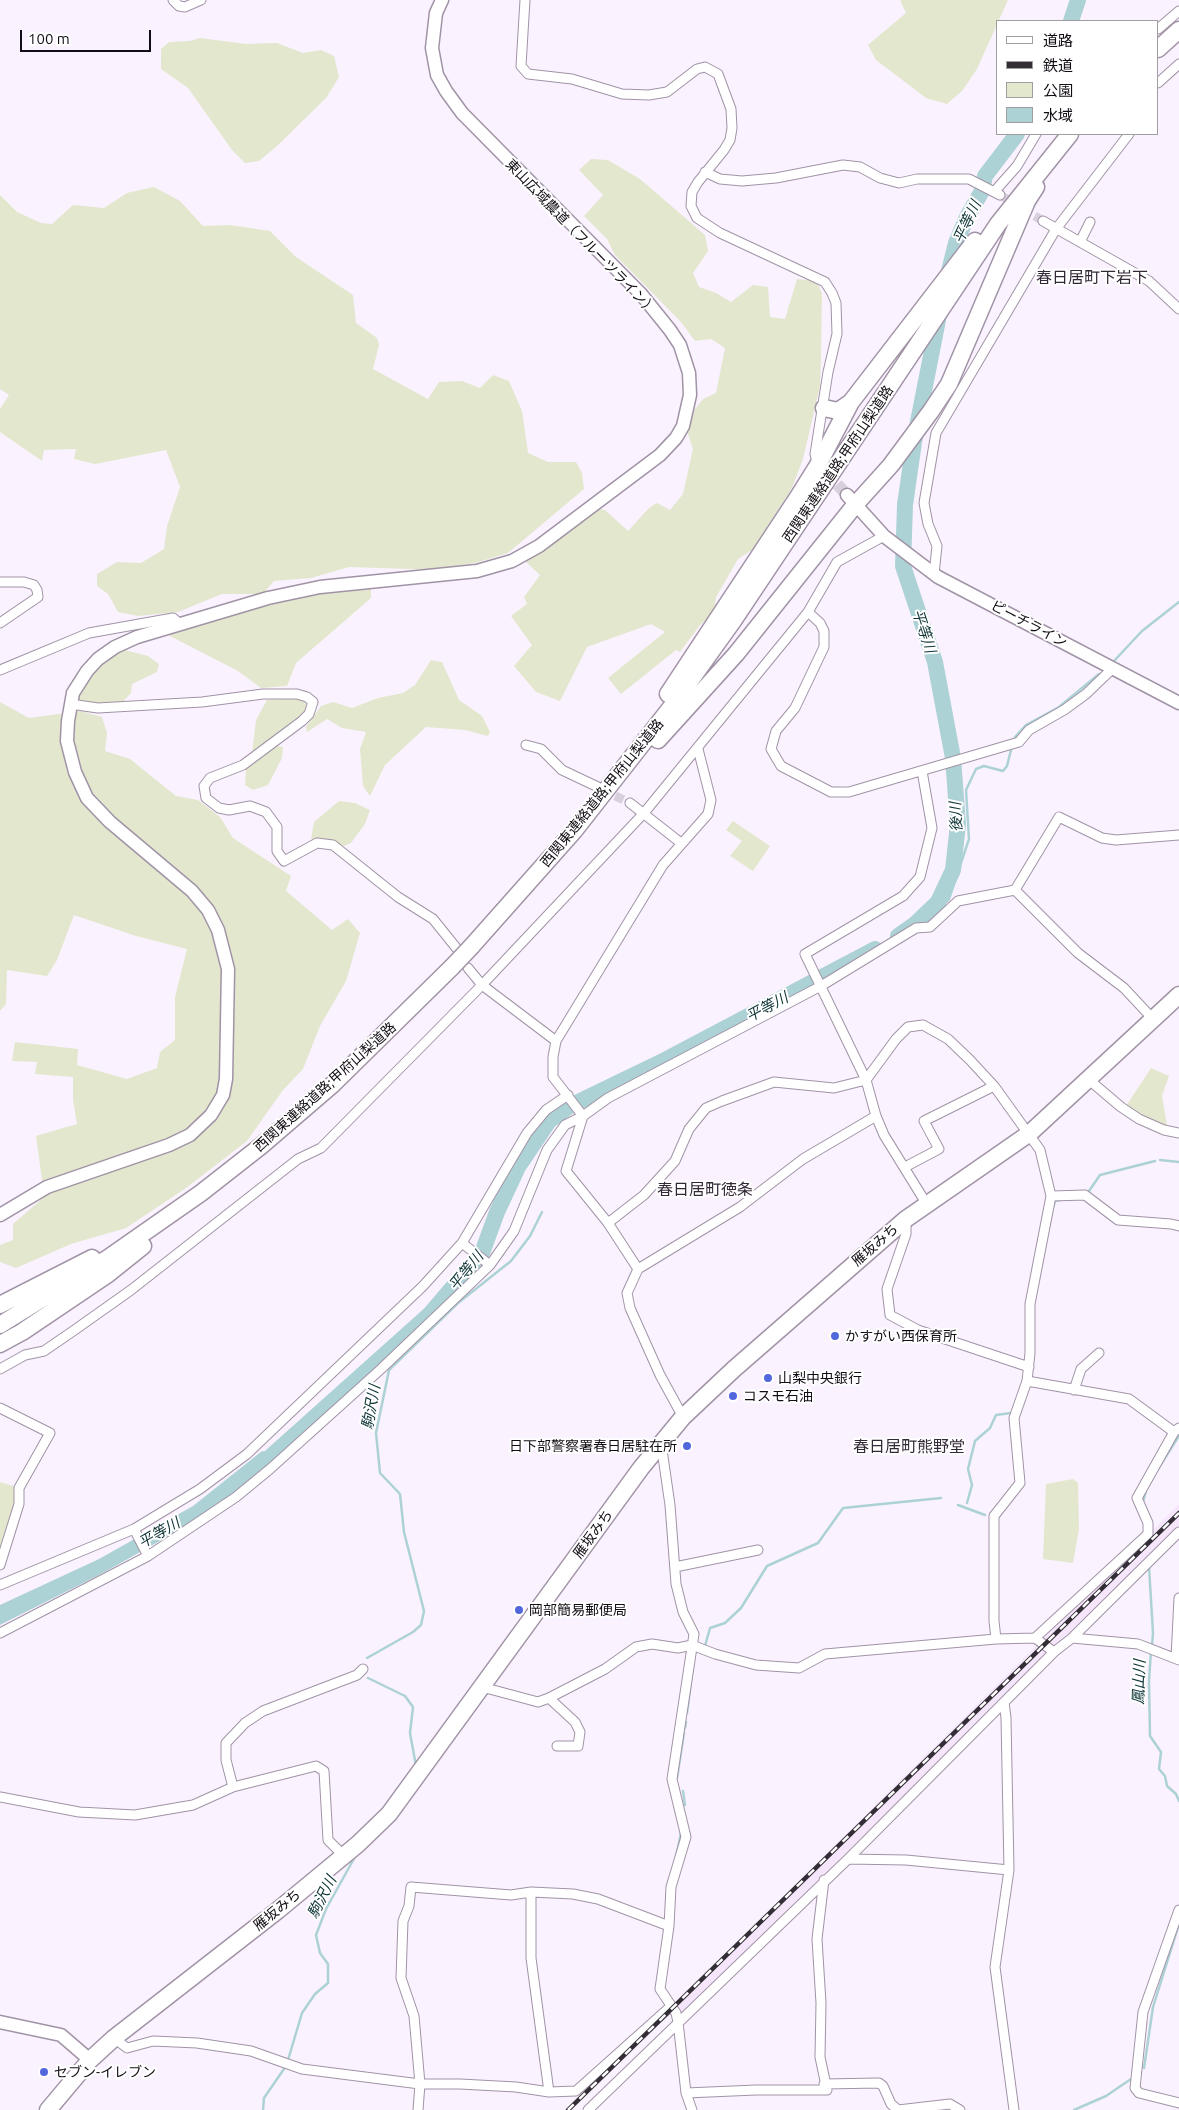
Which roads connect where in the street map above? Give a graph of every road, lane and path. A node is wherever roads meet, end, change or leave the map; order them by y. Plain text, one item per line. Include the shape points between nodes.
1 (173, 0) edge
2 (201, 0) edge
3 (442, 0) edge
4 (525, 0) edge
5 (1179, 11) edge
6 (1159, 28) edge
7 (1179, 30) edge
8 (1159, 48) edge
9 (1179, 64) edge
10 (1159, 83) edge
11 (1035, 135) edge
12 (1071, 135) edge
13 (1071, 135) edge
14 (1128, 135) edge
15 (706, 172) junction
16 (1035, 175) junction
17 (1044, 221) tunnel mouth
18 (1090, 222) dead end
19 (1056, 229) junction
20 (1080, 242) junction
21 (1179, 309) edge
22 (851, 402) junction
23 (824, 408) junction
24 (821, 467) junction
25 (851, 500) junction
26 (884, 536) junction
27 (934, 574) junction
28 (0, 582) edge
29 (808, 612) junction
30 (0, 623) edge
31 (180, 624) junction
32 (1113, 668) junction
33 (0, 670) edge
34 (1179, 703) edge
35 (70, 704) junction
36 (526, 745) dead end
37 (698, 749) junction
38 (927, 769) junction
39 (604, 787) junction
40 (630, 803) tunnel mouth
41 (644, 813) junction
42 (574, 831) junction
43 (1179, 835) edge
44 (681, 843) junction
45 (1015, 890) junction
46 (464, 949) junction
47 (468, 968) dead end
48 (482, 985) junction
49 (821, 986) junction
50 (1179, 995) edge
51 (1153, 1020) junction
52 (556, 1041) junction
53 (1088, 1079) junction
54 (866, 1080) junction
55 (994, 1086) junction
56 (568, 1094) junction
57 (582, 1113) junction
58 (876, 1116) junction
59 (1030, 1133) junction
60 (1179, 1133) edge
61 (261, 1146) junction
62 (905, 1166) junction
63 (1051, 1196) junction
64 (926, 1203) junction
65 (0, 1216) edge
66 (906, 1219) junction
67 (608, 1223) junction
68 (156, 1225) junction
69 (1179, 1226) edge
70 (462, 1243) junction
71 (490, 1265) junction
72 (638, 1269) junction
73 (2, 1304) edge
74 (7, 1321) edge
75 (0, 1344) edge
76 (1099, 1353) dead end
77 (1029, 1367) junction
78 (0, 1369) edge
79 (1027, 1381) junction
80 (1074, 1390) junction
81 (0, 1408) edge
82 (683, 1417) junction
83 (1176, 1430) edge
84 (661, 1443) junction
85 (134, 1529) junction
86 (1179, 1532) edge
87 (758, 1550) dead end
88 (148, 1556) junction
89 (0, 1565) edge
90 (675, 1567) junction
91 (0, 1584) edge
92 (1179, 1598) edge
93 (0, 1633) edge
94 (1072, 1638) junction
95 (996, 1639) junction
96 (1037, 1639) junction
97 (692, 1646) junction
98 (1054, 1652) junction
99 (1177, 1659) edge
100 (363, 1669) dead end
101 (482, 1687) junction
102 (549, 1698) junction
103 (1004, 1702) junction
104 (557, 1746) dead end
105 (233, 1787) junction
106 (0, 1797) edge
107 (344, 1856) junction
108 (848, 1858) junction
109 (1009, 1870) junction
110 (824, 1880) junction
111 (531, 1892) junction
112 (1179, 1910) edge
113 (669, 1926) junction
114 (670, 2007) junction
115 (0, 2022) edge
116 (678, 2022) junction
117 (114, 2038) junction
118 (90, 2060) junction
119 (420, 2084) junction
120 (824, 2084) junction
121 (549, 2092) junction
122 (686, 2093) junction
123 (1179, 2103) edge
124 (48, 2110) edge
125 (418, 2110) edge
126 (588, 2110) edge
127 (692, 2110) edge
128 (898, 2110) edge
129 (960, 2110) edge
130 (1014, 2110) edge

1 - 2 street via 185,7
3 - 31 street, 東山広域農道（フルーツライン） via 436,13 432,48 438,75 446,91 462,113 641,294 670,330 680,345 689,373 690,395 683,426 660,455 539,546 512,561 477,572 320,587 268,598
4 - 15 street via 522,66 528,74 572,79 622,94 649,94 667,92 697,68 705,67 718,74 731,110 732,128 730,140
5 - 6 street
7 - 8 highway
9 - 10 street
11 - 15 street via 997,194 969,179 918,179 899,183 880,178 860,167 843,165 742,181 720,179
12 - 16 highway, 西関東連絡道路;甲府山梨道路
13 - 25 highway via 1027,201 948,384 891,465
14 - 19 street
15 - 23 street via 692,192 691,206 697,218 720,233 825,282 832,293 836,303 837,334
16 - 22 highway via 981,233
16 - 39 highway, 西関東連絡道路;甲府山梨道路 via 978,254 733,620 672,706
17 - 19 street
18 - 20 street
19 - 20 street
19 - 27 street via 936,433 924,504 937,546
20 - 21 street via 1150,281
22 - 23 highway via 838,411
22 - 24 highway
23 - 24 street via 815,454
24 - 39 highway
25 - 26 street, ピーチライン
25 - 42 highway via 736,654 608,798
26 - 27 street, ピーチライン
26 - 29 street via 837,562
27 - 32 street, ピーチライン
28 - 30 street via 34,585 38,597
29 - 37 street
29 - 38 street via 824,631 824,647 795,708 772,740 771,749 781,766 831,792 843,793
31 - 33 street via 173,618 89,633
31 - 35 street, 東山広域農道（フルーツライン） via 137,637 98,659 79,682
32 - 34 street, ピーチライン
32 - 38 street via 1086,694 1029,730 1018,742
35 - 46 street via 98,708 202,702 263,694 307,697 313,702 309,714 244,765 210,778 204,786 206,798 219,808 229,810 250,806 266,812 277,827 277,851 284,861 317,843 333,845 398,897 433,919
35 - 65 street, 東山広域農道（フルーツライン） via 67,742 75,772 87,798 110,822 192,891 208,910 218,930 228,969 226,1078 223,1095 212,1115 190,1135 169,1146 47,1187
36 - 39 street via 541,750 562,770
37 - 41 street
37 - 44 street via 711,800 708,814
38 - 49 street via 932,828 920,877 902,896 805,954
39 - 42 highway, 西関東連絡道路;甲府山梨道路
40 - 41 street
41 - 44 street
41 - 48 street
42 - 46 highway, 西関東連絡道路;甲府山梨道路
43 - 45 street via 1102,838 1059,817
44 - 52 street via 663,865
45 - 49 street via 958,901 930,926 916,928
45 - 51 street via 1078,953 1124,988
46 - 61 highway, 西関東連絡道路;甲府山梨道路, bridge via 452,968 374,1045
47 - 48 street
48 - 52 street
48 - 78 street via 321,1148 298,1159 76,1329 44,1351 25,1355
49 - 54 street
49 - 57 street
50 - 51 highway, 雁坂みち
51 - 53 highway, 雁坂みち
52 - 56 street via 552,1057 553,1077
53 - 59 highway, 雁坂みち
53 - 60 street via 1139,1119
54 - 55 street via 908,1027 923,1025 948,1039
54 - 58 street
54 - 67 street via 834,1088 774,1082 706,1108 689,1129 675,1161 644,1195
55 - 59 street
55 - 62 street via 924,1121 939,1149
56 - 57 street
56 - 70 street via 546,1110 526,1133
57 - 67 street via 566,1171
57 - 71 street via 565,1125 547,1150 514,1231
58 - 62 street via 884,1135
58 - 72 street via 803,1159 740,1207
59 - 63 street via 1040,1150
59 - 64 highway, 雁坂みち
61 - 68 highway, 西関東連絡道路;甲府山梨道路
61 - 75 highway via 208,1194 108,1274
62 - 64 street
63 - 69 street via 1085,1195 1118,1220
63 - 77 street via 1030,1304
64 - 66 highway, 雁坂みち
66 - 77 street via 906,1234 887,1289 890,1315 918,1330
66 - 82 highway, 雁坂みち
67 - 72 street
68 - 73 highway
68 - 74 highway, 西関東連絡道路;甲府山梨道路
70 - 71 street
70 - 85 street via 423,1286 247,1454 200,1489
71 - 88 street via 270,1469 236,1497
72 - 82 street via 627,1294 630,1308
76 - 80 street via 1081,1369
77 - 79 street
79 - 80 street
79 - 95 street via 1014,1418 1020,1482 994,1516
80 - 83 street via 1129,1399
81 - 89 street via 50,1433 19,1488 19,1504
82 - 84 highway, 雁坂みち
83 - 96 street via 1137,1498 1148,1523 1148,1534
84 - 90 street
84 - 101 highway, 雁坂みち
85 - 88 street
85 - 91 street
86 - 94 street
87 - 90 street
88 - 93 street
90 - 97 street via 683,1612 694,1634
92 - 99 street
94 - 98 street
94 - 99 street via 1138,1644
95 - 96 street
95 - 97 street via 825,1654 799,1668 756,1664
96 - 98 street
97 - 102 street via 636,1646 605,1669
97 - 113 street via 672,1778 686,1838 671,1886
98 - 103 street
100 - 105 street via 358,1675 262,1711 245,1723 226,1743 226,1760
101 - 102 street via 538,1702
101 - 107 highway, 雁坂みち via 389,1814
102 - 104 street via 575,1722 580,1732 578,1746
103 - 108 street
103 - 109 street
105 - 106 street via 194,1805 135,1814 78,1812
105 - 107 street via 316,1766 324,1771 328,1840
107 - 117 highway, 雁坂みち
108 - 109 street
108 - 110 street
109 - 130 street via 996,1967
110 - 116 street
110 - 120 street via 817,1939 820,2057
111 - 113 street via 598,1899
111 - 119 street via 511,1895 411,1886 403,1920 401,1978 414,2016
111 - 121 street via 531,1958
112 - 123 street via 1143,2012 1135,2088 1139,2093
113 - 114 street via 660,1989
114 - 116 street
114 - 121 street via 576,2091
115 - 118 street via 61,2035
116 - 122 street
116 - 126 street
117 - 118 highway, 雁坂みち
117 - 119 street via 127,2048 153,2041 197,2042 251,2051 302,2069
118 - 124 highway, 雁坂みち
119 - 121 street via 516,2086
119 - 125 street
120 - 122 street via 827,2090
120 - 128 street via 879,2083
122 - 127 street
128 - 129 street via 950,2104

